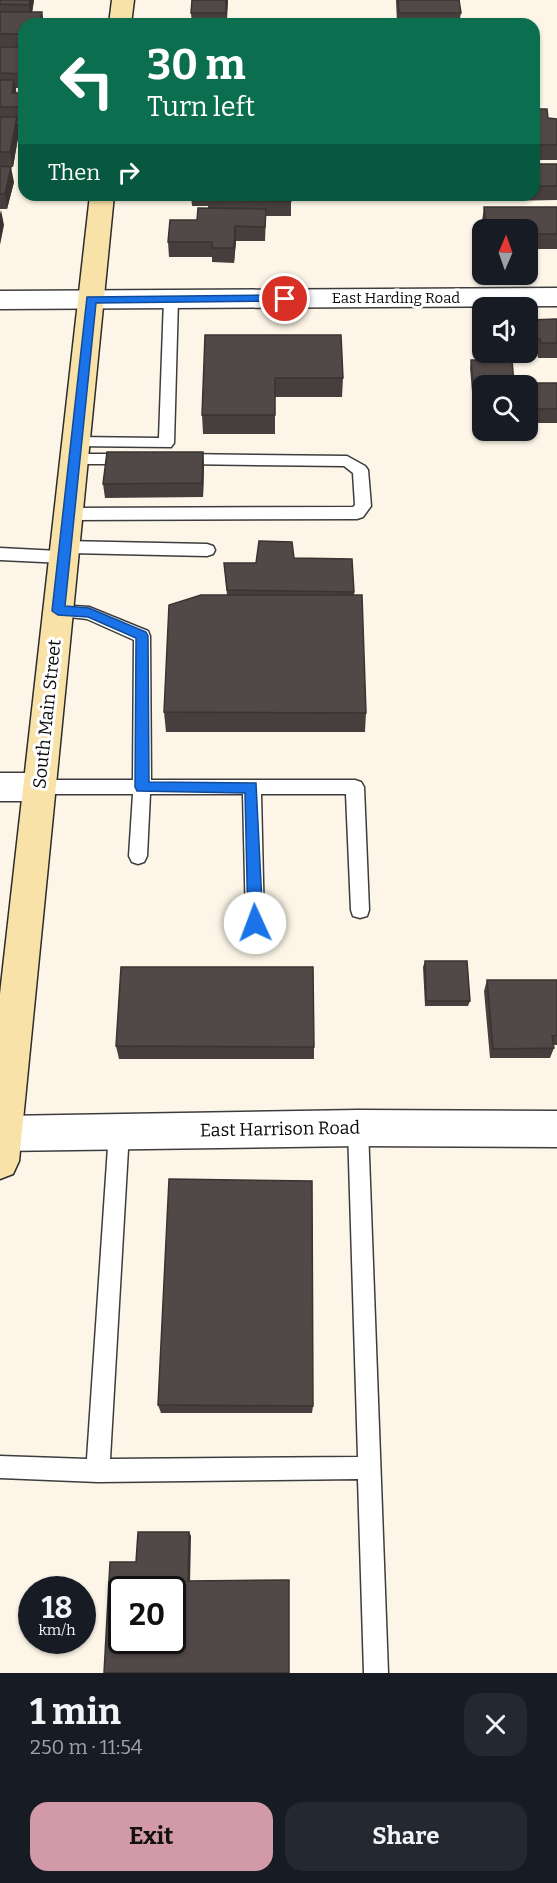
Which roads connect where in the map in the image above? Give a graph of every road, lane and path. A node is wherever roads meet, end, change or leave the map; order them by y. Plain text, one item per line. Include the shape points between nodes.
1 (123, 0) edge
2 (121, 18) edge
3 (101, 201) edge
4 (557, 297) edge
5 (171, 299) junction
6 (0, 300) edge
7 (91, 300) junction
8 (75, 450) junction
9 (144, 459) edge
10 (168, 459) edge
11 (69, 514) junction
12 (207, 550) dead end
13 (65, 552) junction
14 (0, 554) edge
15 (58, 611) junction
16 (0, 787) edge
17 (40, 787) junction
18 (142, 787) junction
19 (252, 787) junction
20 (138, 856) dead end
21 (360, 910) dead end
22 (255, 923) dead end
23 (358, 1128) junction
24 (557, 1129) edge
25 (119, 1132) junction
26 (1, 1147) edge
27 (0, 1467) edge
28 (369, 1468) junction
29 (98, 1471) junction
30 (376, 1673) edge

1 - 2 main road
3 - 7 main road, South Main Street
4 - 5 street, East Harding Road
5 - 7 street, East Harding Road
5 - 8 lane via 166,443
6 - 7 street, East Harding Road
7 - 8 main road, South Main Street
8 - 9 lane
8 - 11 main road, South Main Street
10 - 11 lane via 348,461 360,470 363,506 357,513
11 - 13 main road, South Main Street
12 - 13 lane
13 - 14 lane
13 - 15 main road, South Main Street
15 - 17 main road, South Main Street
15 - 18 lane via 89,613 142,636
16 - 17 street
17 - 18 lane
17 - 26 main road, South Main Street
18 - 19 lane
18 - 20 lane
19 - 21 lane via 355,787
19 - 22 lane
23 - 24 street, East Harrison Road
23 - 25 street, East Harrison Road
23 - 28 lane
25 - 26 street, East Harrison Road
25 - 29 lane
27 - 29 lane
28 - 29 lane
28 - 30 lane

